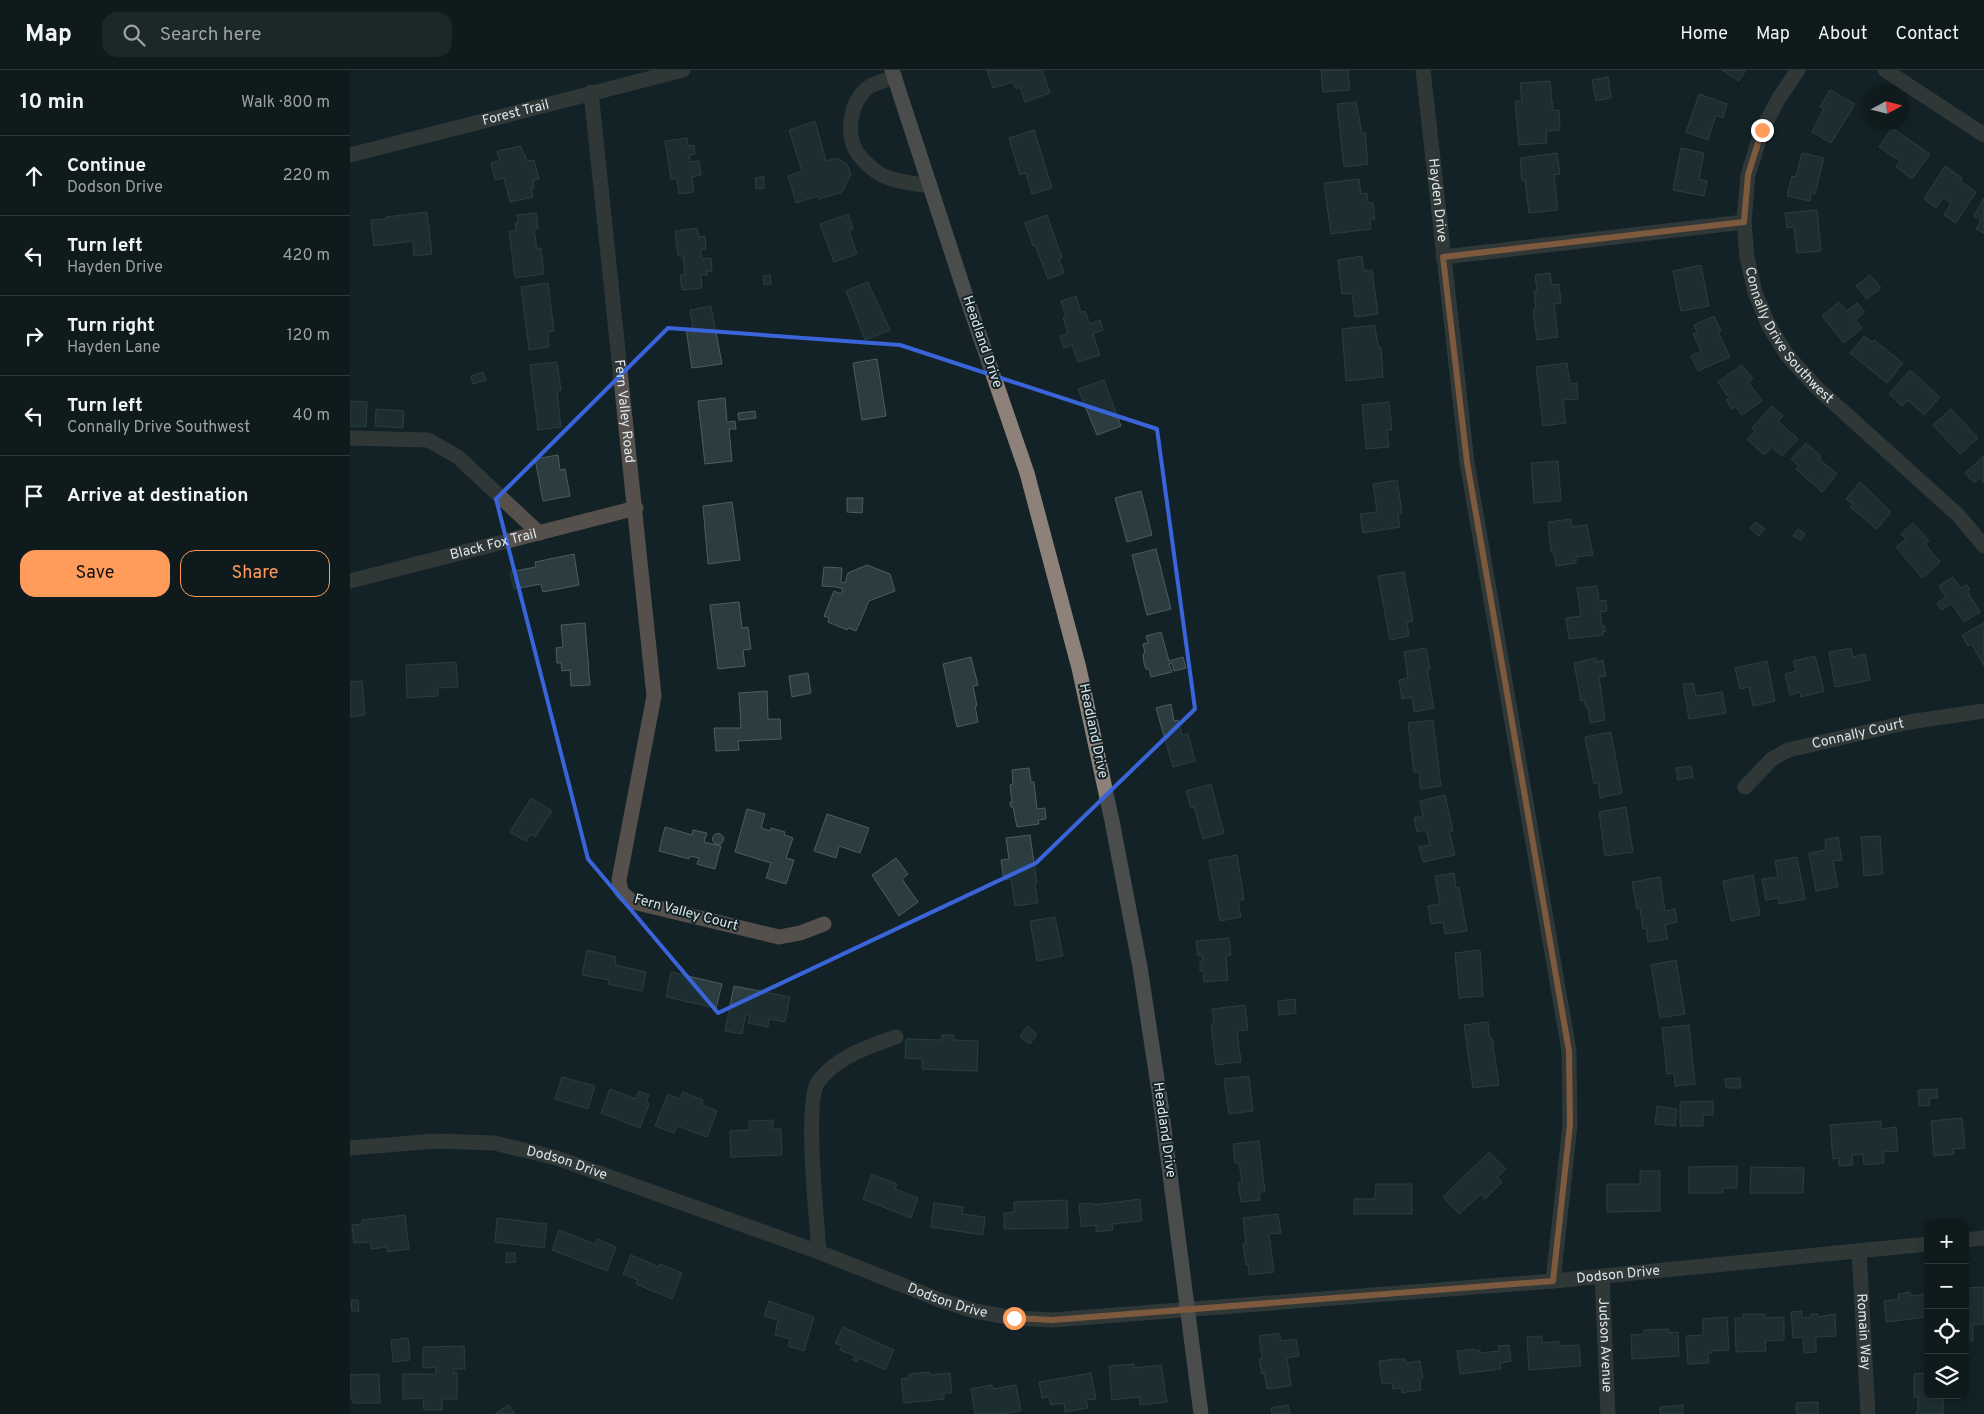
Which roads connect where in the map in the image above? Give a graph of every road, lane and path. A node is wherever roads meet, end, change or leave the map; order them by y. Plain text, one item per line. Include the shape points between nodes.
1 (683, 70) edge
2 (1423, 70) edge
3 (1798, 70) edge
4 (1885, 70) edge
5 (894, 73) edge
6 (591, 92) junction
7 (1984, 135) edge
8 (350, 155) edge
9 (930, 186) junction
10 (1744, 222) junction
11 (1443, 257) junction
12 (350, 438) edge
13 (636, 508) junction
14 (539, 533) junction
15 (1984, 546) edge
16 (350, 581) edge
17 (1984, 711) edge
18 (647, 731) joint
19 (1745, 787) dead end
20 (824, 924) dead end
21 (896, 1037) dead end
22 (350, 1148) edge
23 (1984, 1238) edge
24 (1969, 1240) edge
25 (1924, 1244) edge
26 (1859, 1251) junction
27 (819, 1252) junction
28 (1602, 1276) junction
29 (1553, 1281) junction
30 (1187, 1310) junction
31 (1200, 1414) edge
32 (1608, 1414) edge
33 (1868, 1414) edge

1 - 6 street, Forest Trail
2 - 11 street, Hayden Drive
3 - 10 street, Connally Drive Southwest via 1762,130 1748,175
4 - 7 street
5 - 9 main road, Headland Drive
5 - 9 street via 859,97 852,115 851,135 857,153 876,171 894,179
6 - 8 street, Forest Trail
6 - 13 street, Fern Valley Road
9 - 30 main road, Headland Drive via 1027,473 1078,668 1140,966
10 - 11 street
10 - 15 street, Connally Drive Southwest via 1746,257 1755,292 1768,324 1787,354 1816,387 1958,515
11 - 29 street, Hayden Drive via 1467,462 1569,1051 1570,1125
12 - 14 street via 428,440 458,457
13 - 14 street, Black Fox Trail
13 - 18 street, Fern Valley Road via 654,696
14 - 16 street, Black Fox Trail
17 - 19 street, Connally Court via 1910,722 1788,750 1772,759
18 - 20 street, Fern Valley Court via 619,880 621,892 634,902 779,937
21 - 27 street via 863,1048 834,1065 817,1083 812,1102 812,1128
22 - 27 street, Dodson Drive via 436,1141 494,1143 557,1158
23 - 24 street
25 - 26 street, Dodson Drive
26 - 28 street, Dodson Drive
26 - 33 street, Romain Way
27 - 30 street, Dodson Drive via 940,1300 1014,1318 1052,1320
28 - 29 street, Dodson Drive
28 - 32 street, Judson Avenue
29 - 30 street, Dodson Drive
30 - 31 main road, Headland Drive

